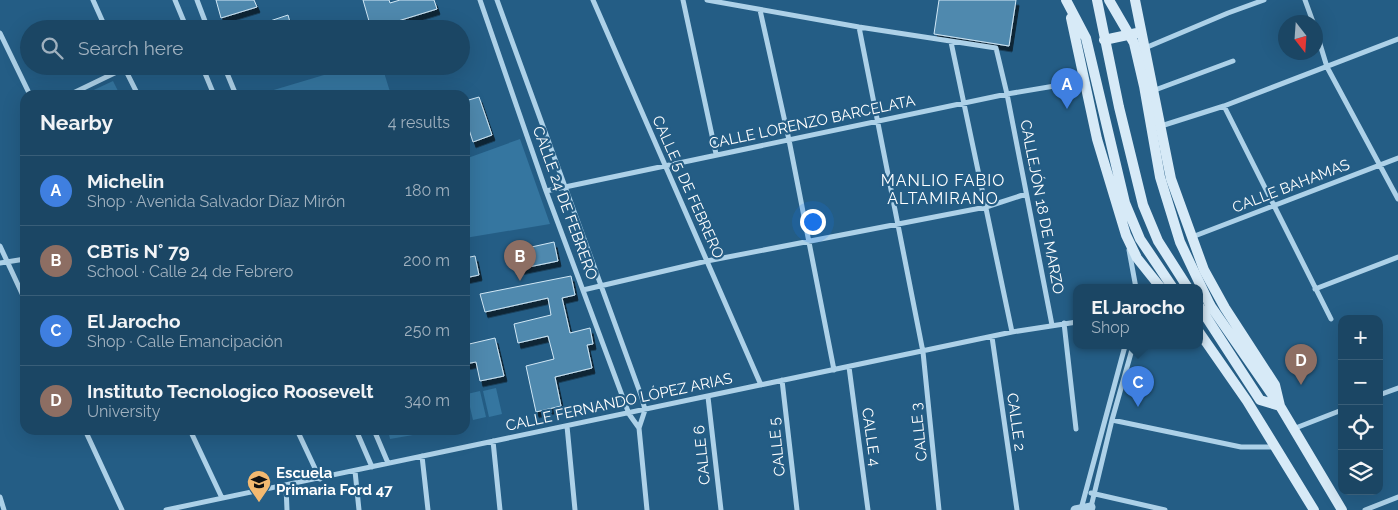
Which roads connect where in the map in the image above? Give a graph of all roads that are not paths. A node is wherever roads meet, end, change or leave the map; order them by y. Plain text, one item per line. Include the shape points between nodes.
1 (93, 0) edge
2 (175, 0) edge
3 (196, 0) edge
4 (480, 0) edge
5 (496, 0) edge
6 (593, 0) edge
7 (683, 0) edge
8 (707, 0) edge
9 (1097, 0) edge
10 (1109, 0) edge
11 (1135, 0) edge
12 (1264, 0) edge
13 (1305, 0) edge
14 (1066, 1) edge
15 (760, 10) junction
16 (1310, 15) edge
17 (102, 20) edge
18 (183, 20) edge
19 (204, 20) edge
20 (859, 27) junction
21 (1141, 32) junction
22 (0, 33) edge
23 (1398, 39) edge
24 (1104, 40) junction
25 (951, 42) junction
26 (1145, 48) junction
27 (1323, 54) edge
28 (1233, 61) dead end
29 (1327, 67) junction
30 (20, 74) edge
31 (20, 75) edge
32 (108, 75) edge
33 (128, 75) edge
34 (206, 75) edge
35 (228, 75) edge
36 (1085, 80) junction
37 (28, 90) edge
38 (79, 90) edge
39 (136, 90) edge
40 (212, 90) edge
41 (234, 90) edge
42 (1155, 90) junction
43 (1007, 94) junction
44 (965, 103) junction
45 (1224, 106) junction
46 (878, 122) junction
47 (1161, 126) junction
48 (789, 140) junction
49 (716, 154) junction
50 (1398, 158) edge
51 (664, 164) junction
52 (1380, 165) junction
53 (565, 185) junction
54 (546, 191) junction
55 (1026, 194) junction
56 (1398, 199) edge
57 (1273, 206) junction
58 (986, 207) junction
59 (898, 223) junction
60 (1126, 235) junction
61 (1192, 237) junction
62 (810, 242) junction
63 (0, 246) edge
64 (1398, 257) edge
65 (20, 259) edge
66 (708, 261) junction
67 (8, 262) junction
68 (0, 263) edge
69 (1135, 284) edge
70 (1158, 284) edge
71 (1170, 284) edge
72 (1185, 284) edge
73 (1197, 284) edge
74 (601, 285) junction
75 (20, 289) edge
76 (1315, 289) junction
77 (583, 290) junction
78 (1205, 305) edge
79 (1331, 319) dead end
80 (1073, 322) edge
81 (1064, 323) junction
82 (1052, 325) junction
83 (1012, 332) junction
84 (992, 337) junction
85 (1203, 338) edge
86 (1124, 349) edge
87 (1132, 349) edge
88 (923, 352) junction
89 (849, 367) junction
90 (834, 370) junction
91 (782, 380) junction
92 (761, 385) junction
93 (1398, 388) edge
94 (1383, 394) edge
95 (708, 397) junction
96 (1280, 406) junction
97 (645, 410) junction
98 (1338, 412) edge
99 (629, 414) junction
100 (1112, 420) junction
101 (567, 426) junction
102 (639, 428) junction
103 (1076, 429) dead end
104 (1293, 429) junction
105 (87, 435) edge
106 (192, 435) edge
107 (298, 435) edge
108 (358, 435) edge
109 (376, 435) edge
110 (493, 441) junction
111 (1274, 447) junction
112 (422, 456) junction
113 (388, 464) junction
114 (372, 467) junction
115 (355, 471) junction
116 (320, 479) junction
117 (286, 486) junction
118 (1086, 492) junction
119 (1094, 493) junction
120 (0, 497) edge
121 (1398, 497) edge
122 (222, 498) junction
123 (195, 507) edge
124 (1084, 509) edge
125 (4, 510) edge
126 (122, 510) edge
127 (166, 510) edge
128 (287, 510) edge
129 (359, 510) edge
130 (428, 510) edge
131 (500, 510) edge
132 (575, 510) edge
133 (648, 510) edge
134 (721, 510) edge
135 (796, 510) edge
136 (868, 510) edge
137 (939, 510) edge
138 (1016, 510) edge
139 (1165, 510) edge
140 (1314, 510) edge
141 (1342, 510) edge
142 (1365, 510) edge

1 - 17 street
2 - 18 street
3 - 19 street
4 - 54 street, CALLE 24 DE FEBRERO
5 - 53 street, CALLE 24 DE FEBRERO
6 - 51 street, CALLE 5 DE FEBRERO
7 - 49 street
8 - 15 street
9 - 24 main road
10 - 73 main road, bridge via 1134,43 1160,177
11 - 21 main road
12 - 26 street
13 - 16 street
14 - 36 main road
14 - 71 main road via 1086,38 1125,203 1140,239
15 - 20 street
15 - 48 street
20 - 25 street
20 - 46 street, CALLE 3
21 - 24 main road
21 - 26 main road
22 - 30 street
23 - 29 street
24 - 72 main road via 1143,205 1158,241
25 - 43 street, CALLEJÓN 18 DE MARZO via 996,48
25 - 44 street
26 - 42 main road
27 - 29 street
28 - 42 street
29 - 45 street
29 - 52 street
31 - 37 street
32 - 38 street
33 - 39 street
34 - 40 street
35 - 41 street
36 - 43 street, CALLE LORENZO BARCELATA
36 - 60 main road via 1097,139
42 - 47 main road
43 - 44 street, CALLE LORENZO BARCELATA
43 - 55 street, CALLEJÓN 18 DE MARZO
44 - 46 street, CALLE LORENZO BARCELATA
44 - 58 street
45 - 47 street
45 - 57 street
46 - 48 street, CALLE LORENZO BARCELATA
46 - 59 street, CALLE 3
47 - 61 main road via 1171,179
48 - 49 street, CALLE LORENZO BARCELATA
48 - 62 street
49 - 51 street, CALLE LORENZO BARCELATA
50 - 52 street, CALLE BAHAMAS
51 - 53 street, CALLE LORENZO BARCELATA
51 - 66 street, CALLE 5 DE FEBRERO
52 - 56 street
52 - 57 street, CALLE BAHAMAS
53 - 54 street, CALLE LORENZO BARCELATA
53 - 74 street, CALLE 24 DE FEBRERO
54 - 77 street, CALLE 24 DE FEBRERO
55 - 58 street
55 - 82 street, CALLEJÓN 18 DE MARZO
57 - 61 street, CALLE BAHAMAS
57 - 76 street
58 - 59 street
58 - 83 street
59 - 62 street
59 - 88 street, CALLE 3
60 - 69 street
60 - 70 main road via 1137,258
61 - 96 main road via 1204,270 1224,308 1275,385
62 - 66 street
62 - 90 street
63 - 67 street
64 - 76 street
65 - 67 street
66 - 74 street
66 - 92 street, CALLE 5 DE FEBRERO
67 - 68 street
67 - 75 street
74 - 77 street
74 - 97 street, CALLE 24 DE FEBRERO
76 - 79 street
77 - 99 street, CALLE 24 DE FEBRERO
78 - 96 main road
80 - 81 street, CALLE FERNANDO LÓPEZ ARIAS
81 - 82 street, CALLE FERNANDO LÓPEZ ARIAS
81 - 103 street
82 - 83 street, CALLE FERNANDO LÓPEZ ARIAS
83 - 84 street, CALLE FERNANDO LÓPEZ ARIAS
84 - 88 street, CALLE FERNANDO LÓPEZ ARIAS
84 - 138 street, CALLE 2
85 - 111 main road
86 - 118 street
87 - 100 street
88 - 89 street, CALLE FERNANDO LÓPEZ ARIAS
88 - 137 street, CALLE 3
89 - 90 street, CALLE FERNANDO LÓPEZ ARIAS
89 - 136 street, CALLE 4
90 - 91 street, CALLE FERNANDO LÓPEZ ARIAS
91 - 92 street, CALLE FERNANDO LÓPEZ ARIAS
91 - 135 street, CALLE 5
92 - 95 street, CALLE FERNANDO LÓPEZ ARIAS
93 - 94 street
95 - 97 street, CALLE FERNANDO LÓPEZ ARIAS
95 - 134 street, CALLE 6
96 - 104 main road
97 - 99 street, CALLE FERNANDO LÓPEZ ARIAS
97 - 102 street
98 - 104 street
99 - 101 street, CALLE FERNANDO LÓPEZ ARIAS
99 - 102 street, CALLE 24 DE FEBRERO
100 - 111 street via 1241,447
100 - 119 street
101 - 110 street, CALLE FERNANDO LÓPEZ ARIAS
101 - 132 street
102 - 133 street
104 - 141 main road
105 - 126 street
106 - 122 street
107 - 116 street
108 - 114 street
109 - 113 street
110 - 112 street, CALLE FERNANDO LÓPEZ ARIAS
110 - 131 street
111 - 140 main road
112 - 113 street, CALLE FERNANDO LÓPEZ ARIAS
112 - 130 street
113 - 114 street, CALLE FERNANDO LÓPEZ ARIAS
114 - 115 street, CALLE FERNANDO LÓPEZ ARIAS
115 - 116 street, CALLE FERNANDO LÓPEZ ARIAS
115 - 129 street
116 - 117 street, CALLE FERNANDO LÓPEZ ARIAS
117 - 122 street, CALLE FERNANDO LÓPEZ ARIAS
117 - 128 street
118 - 119 street
118 - 124 street
119 - 124 street
119 - 139 street
120 - 125 street
121 - 142 street
122 - 123 street, CALLE FERNANDO LÓPEZ ARIAS
123 - 127 street, CALLE FERNANDO LÓPEZ ARIAS

